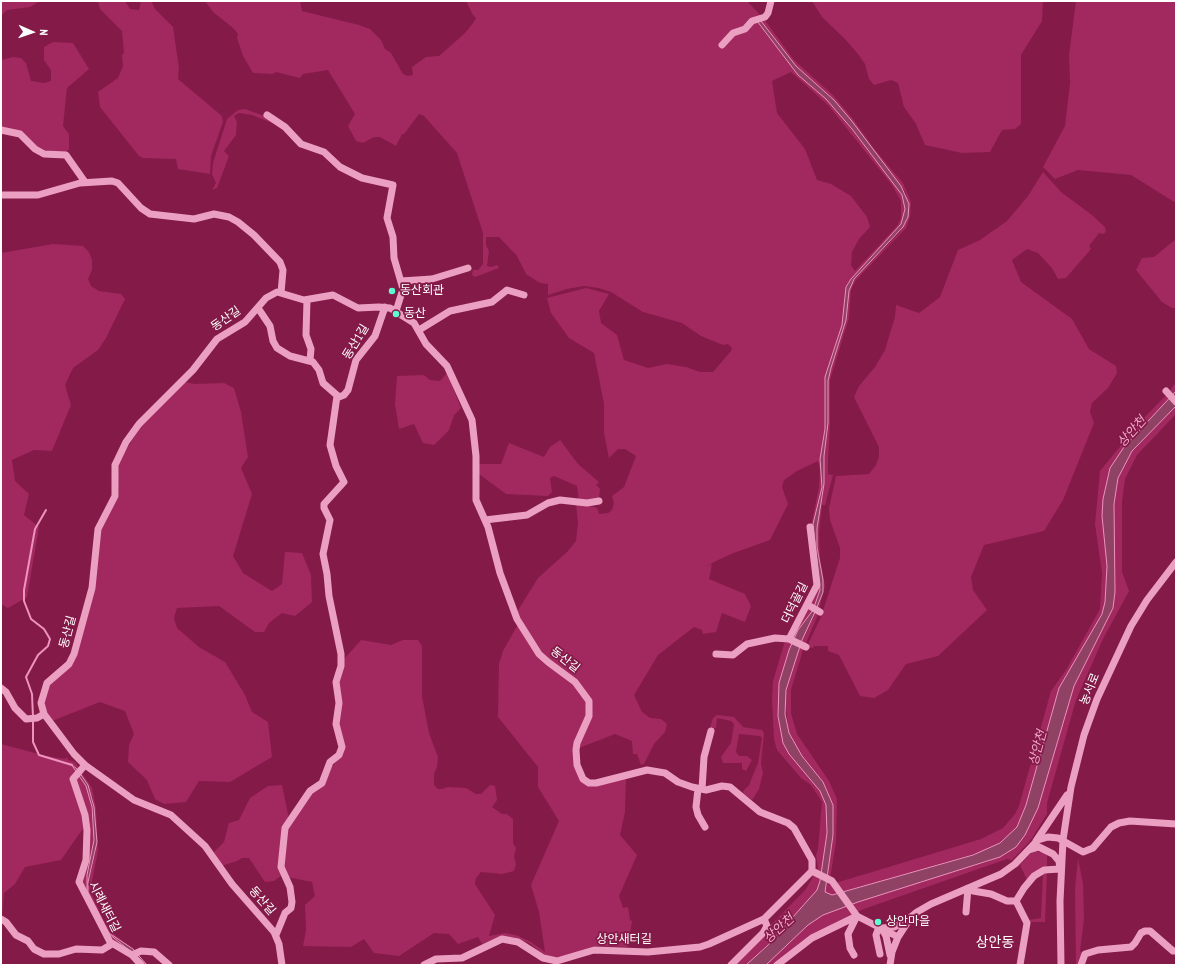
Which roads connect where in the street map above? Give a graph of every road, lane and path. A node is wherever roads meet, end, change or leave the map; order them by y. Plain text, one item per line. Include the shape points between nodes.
1 (771, 1) edge
2 (722, 45) dead end
3 (267, 115) dead end
4 (1, 130) edge
5 (85, 182) junction
6 (1, 195) edge
7 (468, 268) dead end
8 (401, 281) junction
9 (281, 293) junction
10 (524, 295) dead end
11 (307, 300) junction
12 (385, 307) junction
13 (258, 308) junction
14 (396, 311) junction
15 (419, 330) junction
16 (310, 360) junction
17 (1167, 392) dead end
18 (337, 396) junction
19 (1176, 402) edge
20 (599, 502) dead end
21 (485, 520) junction
22 (810, 527) dead end
23 (1176, 562) edge
24 (809, 605) junction
25 (819, 612) dead end
26 (790, 640) junction
27 (805, 647) dead end
28 (716, 654) dead end
29 (1, 688) edge
30 (44, 714) junction
31 (711, 730) dead end
32 (80, 770) junction
33 (1071, 787) junction
34 (700, 789) junction
35 (1176, 824) edge
36 (705, 827) dead end
37 (1063, 840) junction
38 (1033, 845) junction
39 (1028, 851) junction
40 (1060, 868) junction
41 (813, 872) junction
42 (968, 888) junction
43 (1016, 901) junction
44 (966, 912) dead end
45 (856, 915) junction
46 (911, 917) junction
47 (764, 918) junction
48 (1, 919) edge
49 (879, 927) junction
50 (276, 935) junction
51 (898, 937) junction
52 (112, 944) junction
53 (1176, 951) edge
54 (134, 953) junction
55 (854, 954) dead end
56 (880, 954) dead end
57 (890, 962) edge
58 (141, 965) edge
59 (169, 965) edge
60 (282, 965) edge
61 (424, 965) edge
62 (730, 965) edge
63 (777, 965) edge
64 (1020, 965) edge
65 (1060, 965) edge
66 (1080, 965) edge

1 - 2 street via 765,17 752,21
3 - 8 street via 288,130 300,144 324,152 340,167 362,178 393,185 387,218
4 - 5 street via 20,134 44,154 66,155
5 - 6 street via 43,194
5 - 9 street via 108,180 118,183 150,214 198,219 218,214 234,219 280,262 283,270
7 - 8 street via 432,279
8 - 14 street via 402,295
9 - 11 street, 동산길
9 - 13 street, 동산길 via 271,294
10 - 15 street via 507,290 490,303 450,311
11 - 12 street, 동산길 via 333,295 358,308
11 - 16 street via 306,335 311,349
12 - 14 street, 동산길
12 - 18 street, 동산1길 via 375,336 356,360 348,390 342,396
13 - 16 street via 270,326 273,341 278,348 290,356
13 - 30 street, 동산길 via 245,322 217,338 193,370 139,424 119,454 114,469 115,496 98,529 92,588 74,654 69,664 44,688 41,703
14 - 15 street, 동산길 via 414,323
15 - 21 street, 동산길 via 426,344 447,366 470,416 476,456 475,495
16 - 18 street via 319,370 323,383
17 - 19 street
18 - 50 street via 330,445 336,466 344,481 324,504 330,520 323,554 341,654 341,666 336,682 339,703 336,725 341,749 339,755 330,762 322,783 310,791 285,828 281,867 290,887 292,905 285,913
20 - 21 street via 560,500 522,516
21 - 34 street, 동산길 via 500,573 521,627 544,659 575,682 589,701 589,716 576,750 583,779 596,783 651,770 665,773 684,785
22 - 24 street, 더덕골길 via 817,582
23 - 33 street, 농서로 via 1147,600 1115,658 1084,735
24 - 25 street
24 - 26 street, 더덕골길
26 - 27 street
26 - 28 street, 더덕골길 via 765,640 747,644 733,655
29 - 30 street via 26,719
30 - 32 street, 동산길 via 74,754
31 - 34 street
32 - 50 street, 동산길 via 143,804 165,811 182,824 205,846 232,884
32 - 52 street, 시례새터길 via 73,781 85,815 87,830 86,860 79,882
33 - 37 street, 농서로
33 - 38 street
34 - 36 street via 696,807
34 - 41 street, 동산길 via 730,787 760,812 791,825 811,857
35 - 37 street via 1130,821 1118,823 1087,852 1080,851
37 - 38 street via 1043,838
37 - 40 street, 농서로
38 - 39 street
39 - 40 street via 1036,847 1044,849 1056,856
39 - 42 street via 1001,874
40 - 43 street via 1044,870 1034,876
40 - 65 street, 농서로
41 - 45 street via 832,882
41 - 47 street, 상안새터길
42 - 43 street via 1006,901
42 - 44 street
42 - 46 street via 931,904
43 - 64 street via 1027,923
45 - 49 street
45 - 55 street via 848,934 850,948
45 - 63 street via 812,938
46 - 49 street via 894,927
46 - 51 street
47 - 61 street, 상안새터길 via 709,944 694,948 648,952 594,950 557,961 543,958 518,942 502,939 474,954 462,958 436,959
47 - 62 street via 767,926 763,933
48 - 52 street via 16,935 44,954 55,955 76,949 102,950
49 - 51 street
49 - 56 street via 876,935
49 - 57 street via 887,939
50 - 60 street, 동산길
51 - 57 street
52 - 54 street, 시례새터길
53 - 66 street via 1145,930 1131,948 1098,950 1085,954
54 - 58 street, 시례새터길
54 - 59 street via 154,952

